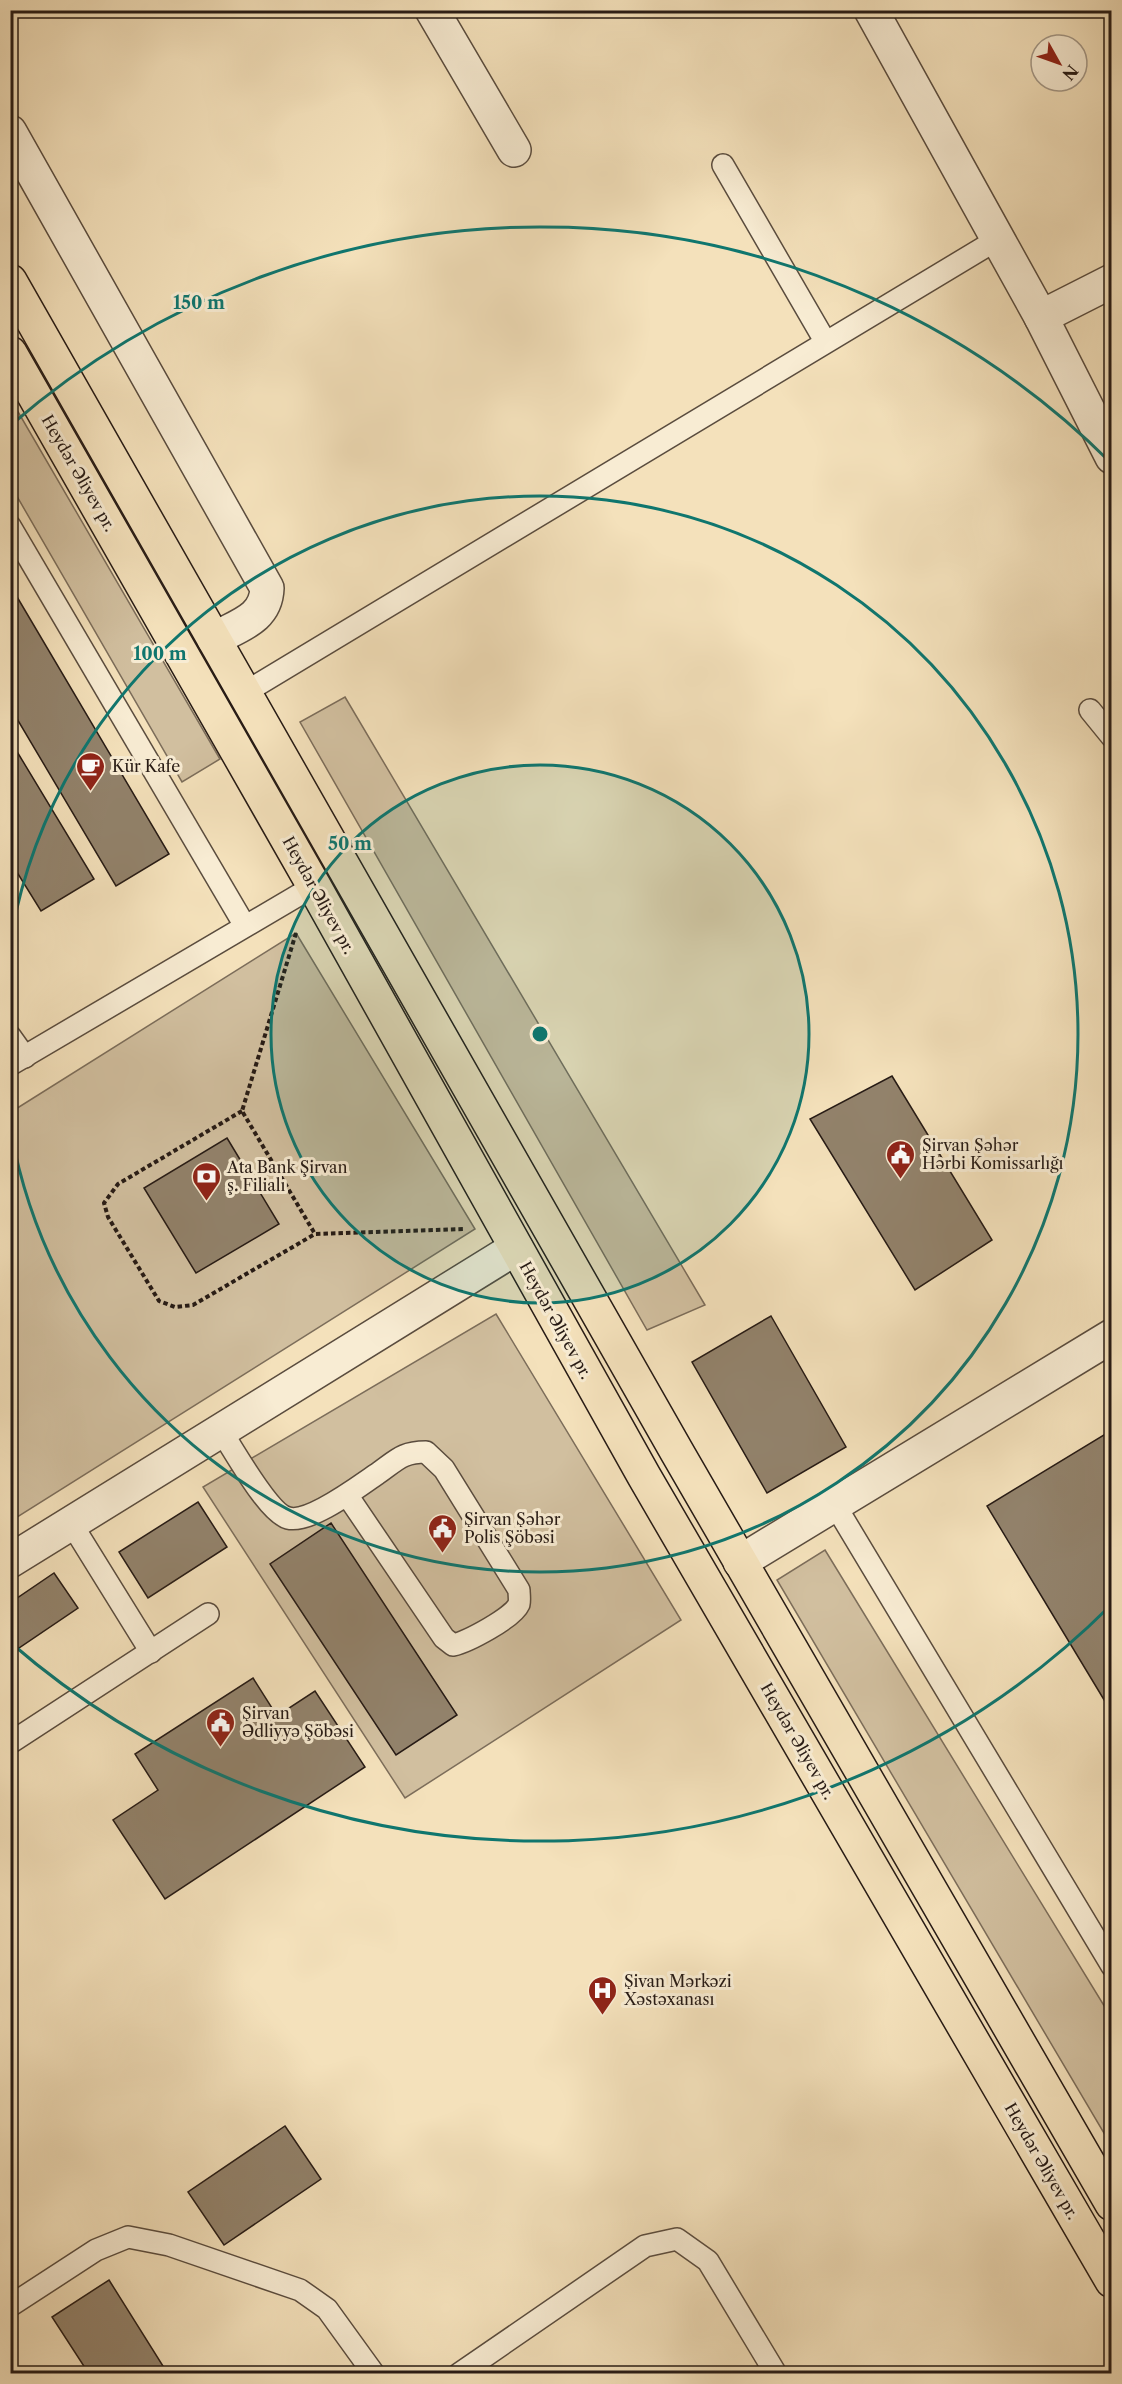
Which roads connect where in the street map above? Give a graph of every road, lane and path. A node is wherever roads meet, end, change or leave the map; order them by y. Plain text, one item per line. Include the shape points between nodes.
1 (432, 10) edge
2 (872, 10) edge
3 (10, 132) edge
4 (514, 150) dead end
5 (723, 165) dead end
6 (998, 239) junction
7 (1112, 280) edge
8 (10, 281) edge
9 (1041, 317) junction
10 (825, 341) junction
11 (10, 353) edge
12 (1112, 457) edge
13 (10, 526) edge
14 (214, 639) junction
15 (244, 693) junction
16 (1089, 710) dead end
17 (1112, 737) edge
18 (314, 886) junction
19 (245, 926) junction
20 (296, 933) dead end
21 (10, 1036) edge
22 (18, 1061) edge
23 (242, 1111) junction
24 (475, 1229) dead end
25 (315, 1234) junction
26 (516, 1248) junction
27 (1112, 1336) edge
28 (221, 1431) junction
29 (347, 1495) junction
30 (835, 1505) junction
31 (71, 1523) junction
32 (10, 1561) edge
33 (740, 1562) junction
34 (208, 1614) dead end
35 (151, 1652) junction
36 (10, 1743) edge
37 (1112, 1966) edge
38 (1112, 2204) edge
39 (1112, 2281) edge
40 (10, 2306) edge
41 (374, 2373) edge
42 (459, 2373) edge
43 (777, 2373) edge

1 - 4 street
2 - 6 street
3 - 14 street via 267,588 267,602 260,612
5 - 10 lane
6 - 9 street
6 - 10 lane
7 - 9 street
8 - 14 main road
9 - 12 street
10 - 15 lane
11 - 18 main road, Heydər Əliyev pr.
13 - 19 lane
14 - 15 main road
15 - 33 main road
16 - 17 lane
18 - 19 lane
18 - 26 main road, Heydər Əliyev pr.
19 - 22 lane
20 - 23 path
21 - 22 lane
23 - 25 path
23 - 25 path via 118,1184 104,1203 108,1217 159,1301 175,1307 193,1305
24 - 25 path
26 - 28 street
26 - 39 main road, Heydər Əliyev pr. via 644,1476
27 - 30 street
28 - 29 lane via 272,1506 288,1518 304,1518
28 - 31 street
29 - 29 lane via 408,1452 426,1452 444,1469 519,1590 519,1603 513,1612 465,1642 453,1645 444,1638
30 - 33 street
30 - 37 lane
31 - 32 street
31 - 35 lane
33 - 38 main road
34 - 35 lane
35 - 36 lane
40 - 41 lane via 96,2250 129,2237 169,2245 300,2290 327,2309
42 - 43 lane via 645,2246 677,2239 708,2260

